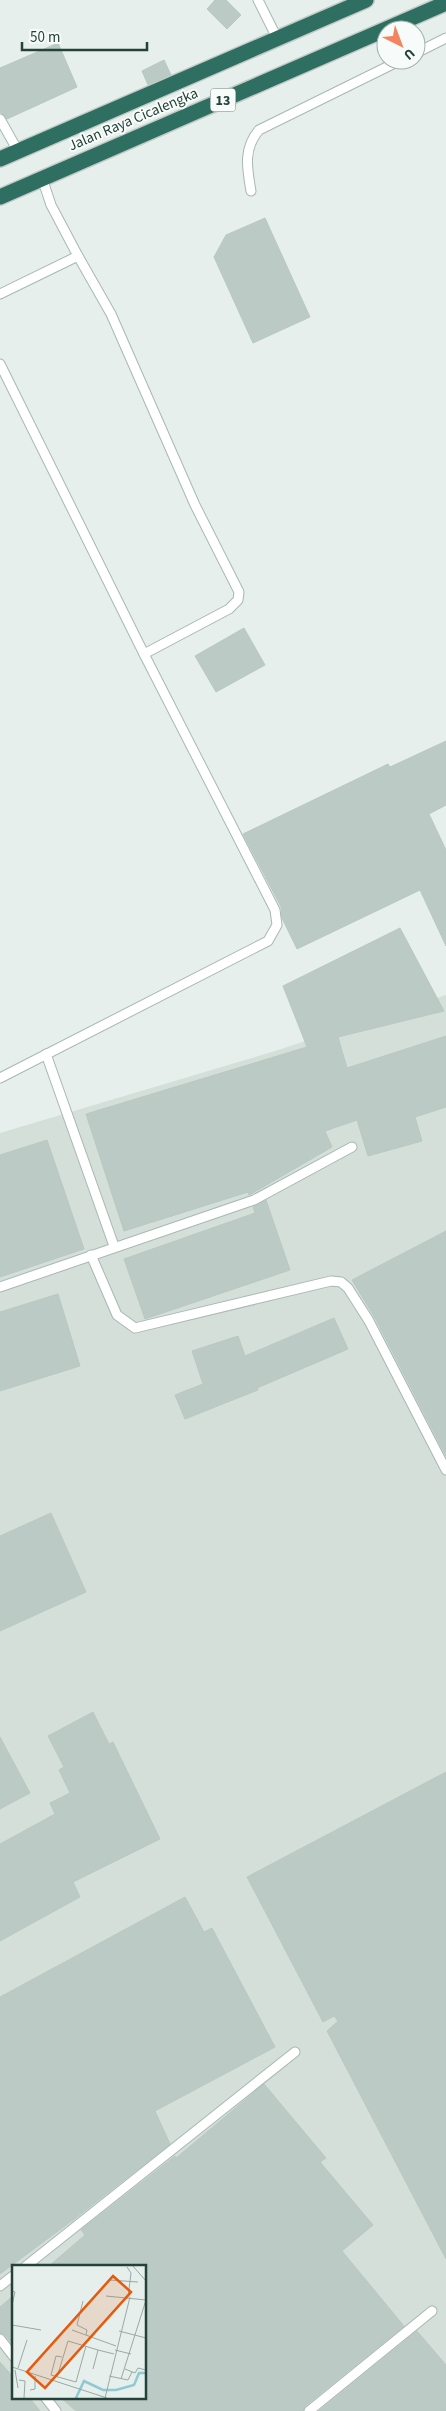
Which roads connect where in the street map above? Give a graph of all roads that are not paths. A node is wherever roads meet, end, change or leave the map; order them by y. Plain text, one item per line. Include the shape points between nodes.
1 (258, 0) edge
2 (366, 0) edge
3 (446, 3) edge
4 (277, 38) junction
5 (446, 38) edge
6 (426, 48) edge
7 (381, 70) edge
8 (0, 119) edge
9 (18, 151) junction
10 (0, 159) edge
11 (42, 178) junction
12 (251, 191) dead end
13 (0, 198) edge
14 (78, 256) junction
15 (0, 294) edge
16 (0, 364) edge
17 (144, 654) junction
18 (46, 1054) junction
19 (0, 1078) edge
20 (352, 1147) dead end
21 (114, 1246) junction
22 (91, 1255) junction
23 (0, 1287) edge
24 (446, 1470) edge
25 (295, 2052) dead end
26 (27, 2265) edge
27 (12, 2277) edge
28 (0, 2286) edge
29 (432, 2311) dead end
30 (0, 2339) edge
31 (12, 2354) edge
32 (46, 2398) edge
33 (56, 2411) edge
34 (309, 2411) edge

1 - 4 lane
2 - 4 highway, Jalan Raya Cicalengka / 13
3 - 11 highway, Jalan Raya Cicalengka / 13
4 - 9 highway, Jalan Raya Cicalengka / 13
5 - 6 lane
7 - 12 lane via 258,130 247,152
8 - 9 lane
9 - 10 highway, Jalan Raya Cicalengka / 13
11 - 13 highway, Jalan Raya Cicalengka / 13
11 - 14 lane via 51,205
14 - 15 lane
14 - 17 lane via 111,314 195,505 239,592 238,600 229,609
16 - 17 lane
17 - 18 lane via 275,910 277,925 268,941
18 - 19 lane
18 - 21 lane
20 - 21 lane via 254,1200
21 - 22 lane
22 - 23 lane
22 - 24 lane via 117,1315 136,1328 331,1281 341,1282 370,1321
25 - 26 lane
27 - 28 lane
29 - 34 lane
30 - 31 lane
32 - 33 lane

